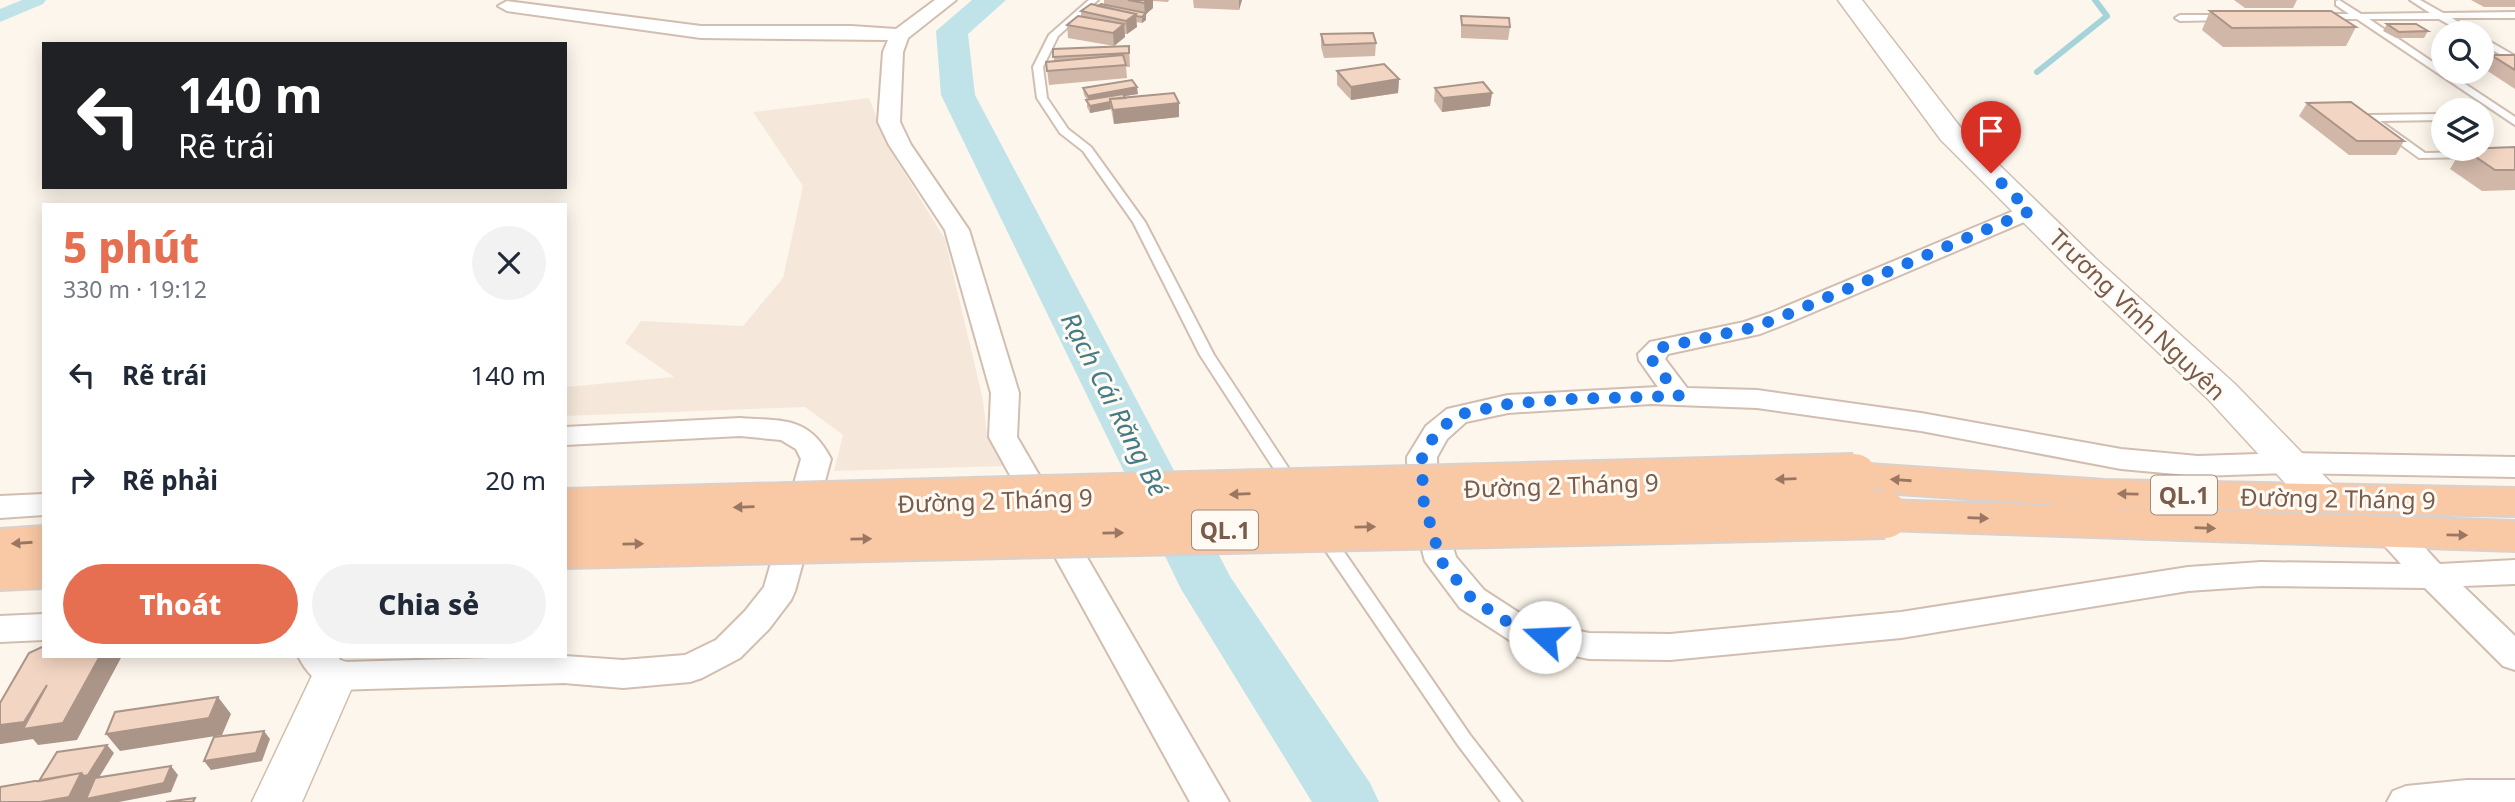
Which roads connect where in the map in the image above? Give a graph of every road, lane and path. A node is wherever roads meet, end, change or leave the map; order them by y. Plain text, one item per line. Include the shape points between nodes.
1 (947, 0) edge
2 (1094, 0) edge
3 (1850, 0) edge
4 (2414, 0) edge
5 (2339, 3) dead end
6 (507, 6) dead end
7 (2515, 15) edge
8 (2308, 17) edge
9 (2359, 17) junction
10 (2442, 17) junction
11 (2180, 18) dead end
12 (2231, 18) edge
13 (2449, 21) edge
14 (900, 35) junction
15 (2494, 47) edge
16 (2513, 58) edge
17 (2494, 116) edge
18 (2501, 116) junction
19 (2431, 117) edge
20 (2515, 122) edge
21 (2431, 156) edge
22 (2030, 211) junction
23 (1679, 396) junction
24 (567, 436) edge
25 (2288, 463) junction
26 (2515, 467) edge
27 (2186, 480) junction
28 (2322, 498) junction
29 (2515, 502) edge
30 (42, 504) edge
31 (0, 507) edge
32 (567, 512) edge
33 (2390, 534) junction
34 (2515, 536) edge
35 (42, 541) edge
36 (0, 544) edge
37 (567, 545) edge
38 (42, 572) edge
39 (2515, 572) edge
40 (0, 574) edge
41 (2433, 576) junction
42 (42, 627) edge
43 (0, 629) edge
44 (2515, 657) edge
45 (325, 666) edge
46 (2515, 796) edge
47 (277, 802) edge
48 (1210, 802) edge
49 (1512, 802) edge
50 (2406, 802) edge

1 - 14 street
2 - 49 lane via 1054,35 1038,67 1042,98 1064,131 1087,149 1139,222 1207,355 1339,558
3 - 22 street, Trương Vĩnh Nguyên via 1951,134
4 - 10 lane
5 - 9 lane
6 - 14 street via 701,32
7 - 10 lane
8 - 9 lane
9 - 10 lane
9 - 18 lane
10 - 13 lane
11 - 12 lane
14 - 48 street via 893,52 890,121 900,145 957,230 1005,393 1003,437
15 - 16 lane
17 - 18 lane
18 - 20 lane
19 - 21 lane via 2369,118 2423,156
22 - 23 street via 1779,318 1659,348 1651,354 1652,360
22 - 25 street, Trương Vĩnh Nguyên via 2222,392
23 - 27 street via 1757,399 1921,422 2121,459
23 - 41 street via 1508,404 1457,415 1436,433 1422,457 1423,499 1441,561 1472,599 1523,632 1589,646 1670,647 1901,625 2188,579
24 - 45 street via 740,427 788,431 808,443 816,458 779,591 728,649 690,668 623,674
25 - 26 street
25 - 27 street
25 - 28 street, Trương Vĩnh Nguyên
27 - 28 highway, Đường 2 Tháng 9 / QL.1
27 -> 32 highway, Đường 2 Tháng 9 / QL.1, bridge via 2105,494 1854,477
28 - 29 highway, Đường 2 Tháng 9 / QL.1
30 - 31 street
33 -> 34 highway, Đường 2 Tháng 9 / QL.1
37 -> 33 highway, Đường 2 Tháng 9 / QL.1, bridge via 1885,515
33 - 41 street
35 -> 36 highway
38 - 40 highway
39 - 41 street
41 - 44 street
42 - 43 street
45 - 47 street
46 - 50 street

